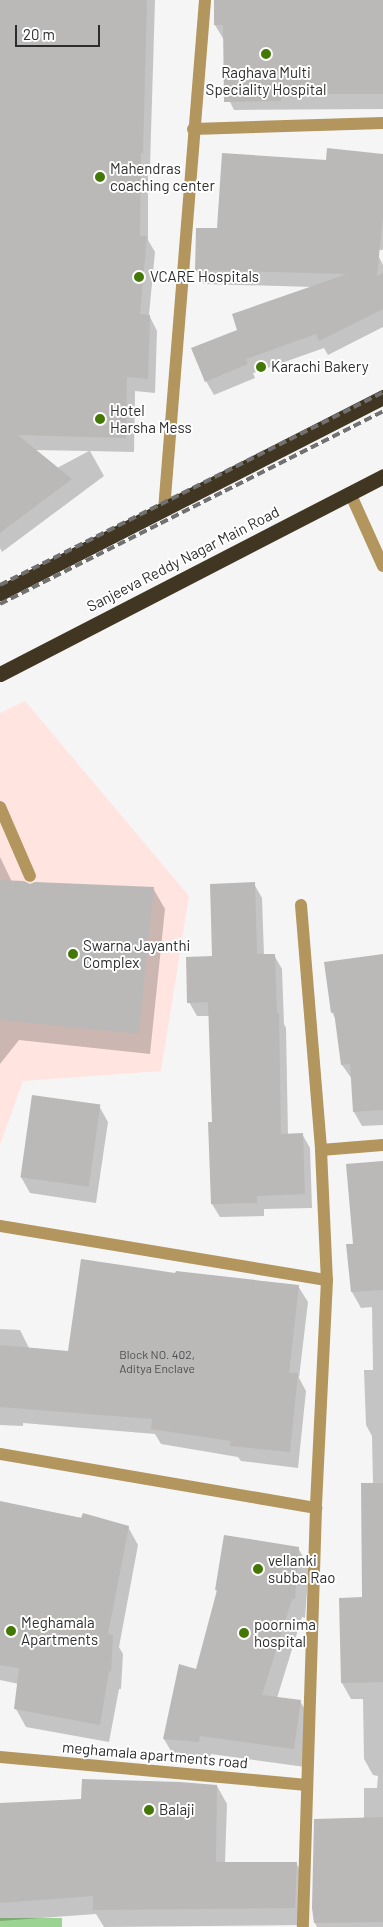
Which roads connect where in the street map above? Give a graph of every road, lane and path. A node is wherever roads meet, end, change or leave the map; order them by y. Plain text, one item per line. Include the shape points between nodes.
1 (205, 0) edge
2 (383, 123) edge
3 (193, 129) junction
4 (383, 397) edge
5 (383, 476) edge
6 (350, 493) junction
7 (164, 510) junction
8 (383, 566) edge
9 (0, 593) edge
10 (0, 674) edge
11 (0, 807) edge
12 (30, 876) dead end
13 (301, 905) dead end
14 (383, 1145) edge
15 (321, 1150) junction
16 (0, 1226) edge
17 (327, 1280) junction
18 (0, 1454) edge
19 (316, 1508) junction
20 (0, 1756) edge
21 (307, 1785) junction
22 (303, 1927) edge

1 - 3 street
2 - 3 street
3 - 7 street
4 - 7 highway
5 - 6 highway, Sanjeeva Reddy Nagar Main Road
6 - 8 street
6 - 10 highway, Sanjeeva Reddy Nagar Main Road
7 - 9 highway
11 - 12 street
13 - 15 street
14 - 15 street
15 - 17 street
16 - 17 street
17 - 19 street
18 - 19 street
19 - 21 street
20 - 21 street, meghamala apartments road
21 - 22 street

